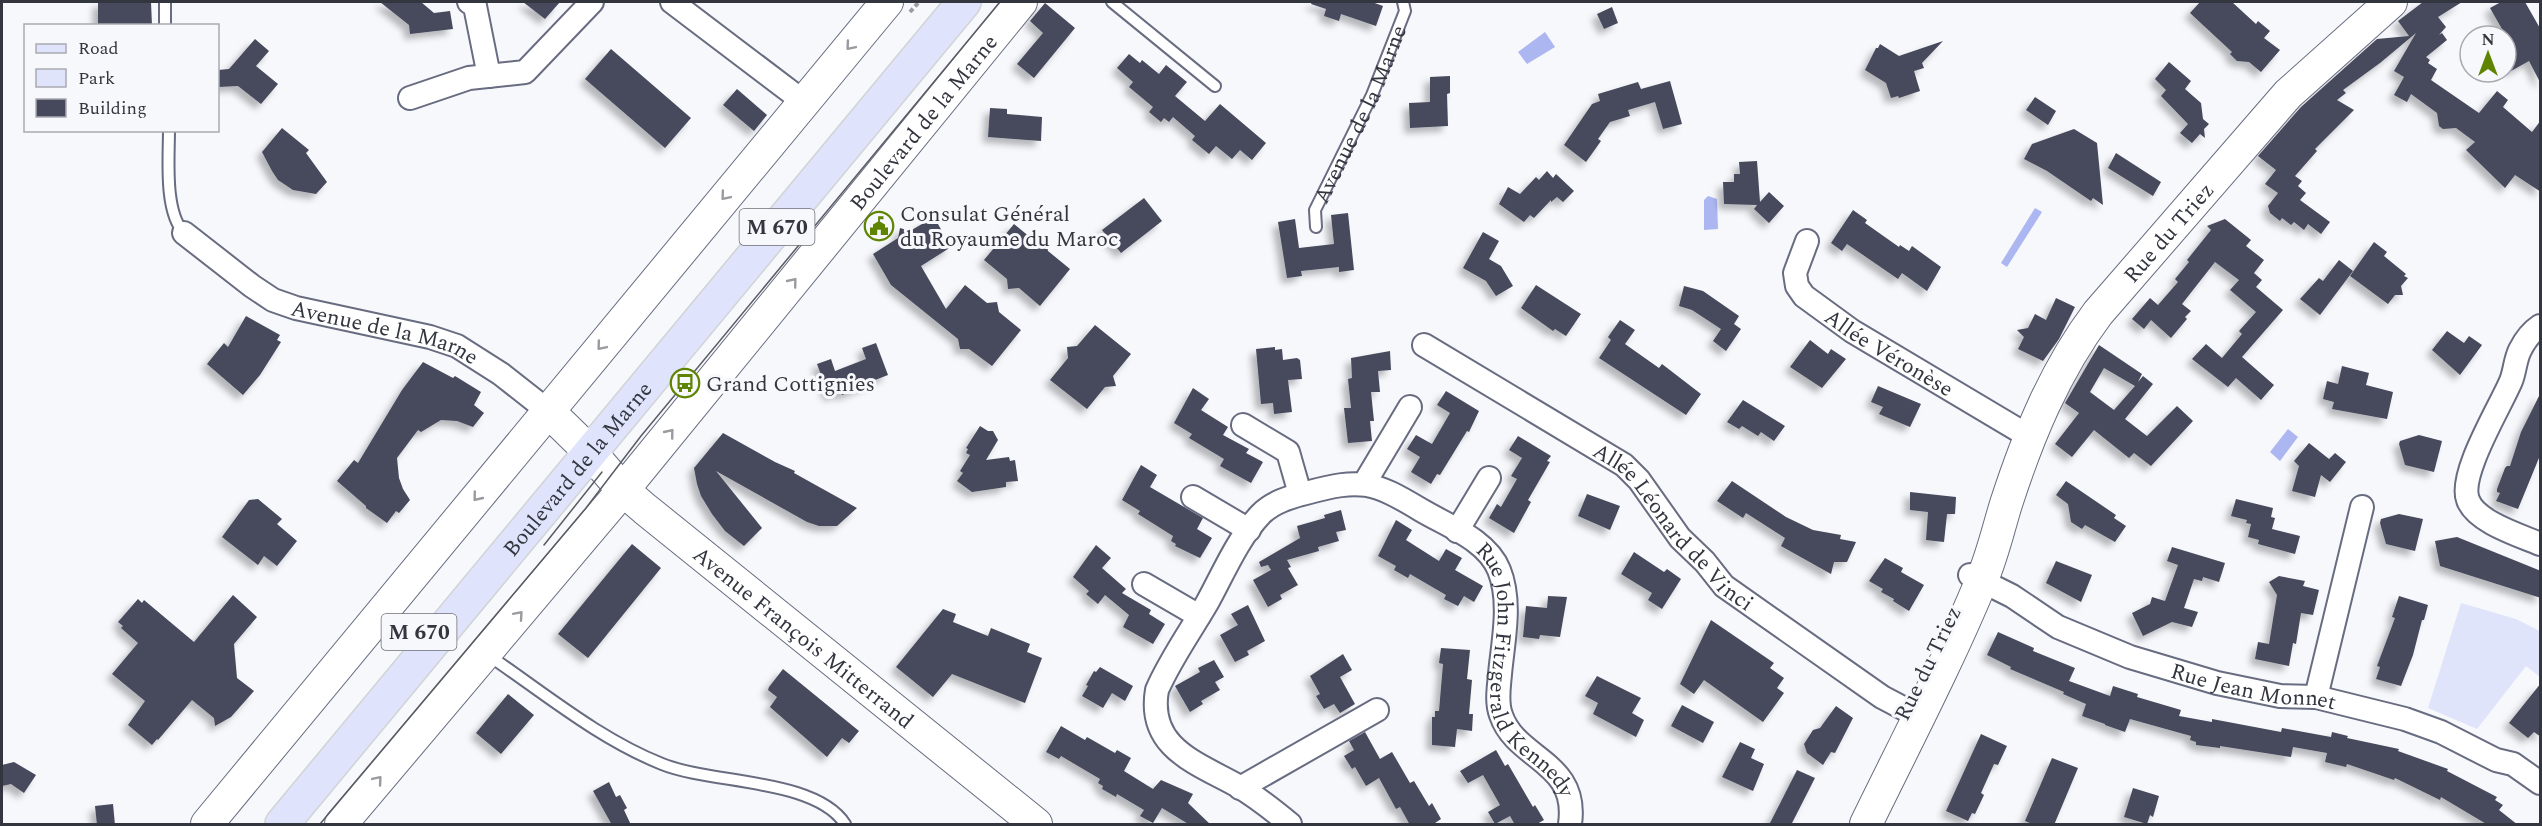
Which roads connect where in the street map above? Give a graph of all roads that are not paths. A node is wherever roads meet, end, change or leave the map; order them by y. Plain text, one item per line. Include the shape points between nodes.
1 (165, 2) edge
2 (469, 2) edge
3 (592, 2) edge
4 (672, 2) edge
5 (887, 2) edge
6 (941, 2) edge
7 (964, 2) edge
8 (1021, 2) edge
9 (1112, 2) edge
10 (1403, 2) edge
11 (2391, 2) edge
12 (165, 24) edge
13 (489, 76) junction
14 (1215, 86) dead end
15 (410, 98) dead end
16 (804, 102) junction
17 (169, 132) edge
18 (1316, 227) dead end
19 (184, 233) joint
20 (1807, 241) dead end
21 (2541, 326) edge
22 (1424, 345) dead end
23 (1410, 407) dead end
24 (548, 411) junction
25 (1243, 425) dead end
26 (2030, 437) junction
27 (522, 443) junction
28 (584, 446) junction
29 (645, 463) junction
30 (1490, 478) dead end
31 (1364, 484) junction
32 (623, 490) junction
33 (1300, 494) junction
34 (1193, 497) dead end
35 (2362, 507) dead end
36 (1249, 530) junction
37 (1457, 531) junction
38 (2541, 544) edge
39 (1976, 578) junction
40 (1144, 584) dead end
41 (1199, 616) junction
42 (486, 653) junction
43 (2316, 697) junction
44 (1377, 710) dead end
45 (1911, 713) junction
46 (2541, 783) edge
47 (1240, 788) junction
48 (1283, 823) edge
49 (207, 825) edge
50 (260, 825) edge
51 (282, 825) edge
52 (341, 825) edge
53 (846, 825) edge
54 (1036, 825) edge
55 (1570, 825) edge
56 (1850, 825) edge
57 (1866, 825) edge

1 - 12 lane
2 - 13 street via 475,6
3 - 13 street via 525,72
4 - 16 street
5 -> 16 street
6 - 28 main road, Boulevard de la Marne / M 670
7 - 28 main road, Boulevard de la Marne / M 670
29 -> 8 street, Boulevard de la Marne
9 - 14 lane
10 - 18 lane, Avenue de la Marne via 1405,11 1372,95 1315,210
11 - 26 street, Rue du Triez via 2288,94 2098,313 2067,357
13 - 15 street via 469,78
16 -> 24 street
17 - 19 lane via 172,205 174,218
19 - 24 street, Avenue de la Marne via 273,300 457,346
20 - 26 street, Allée Véronèse via 1795,273 1804,296 1852,331
21 - 38 street via 2520,350 2466,484 2468,502 2478,515
22 - 45 street, Allée Léonard de Vinci via 1624,465 1680,538 1724,586 1882,697
23 - 31 street
24 - 27 street
24 - 28 street, Avenue de la Marne
25 - 33 street via 1288,452
26 - 39 street, Rue du Triez
27 - 28 street
27 -> 49 street
28 - 29 street
28 - 32 street, Avenue François Mitterrand
28 - 50 main road, Boulevard de la Marne / M 670
28 - 51 main road, Boulevard de la Marne / M 670
29 - 32 street, Boulevard de la Marne
30 - 37 street, Rue John Fitzgerald Kennedy
31 - 33 street, Rue John Fitzgerald Kennedy via 1344,483
31 - 37 street, Rue John Fitzgerald Kennedy via 1394,494
42 -> 32 street, Boulevard de la Marne
32 - 54 street, Avenue François Mitterrand
33 - 36 street, Rue John Fitzgerald Kennedy via 1269,507
34 - 36 street
35 - 43 street
36 - 41 street, Rue John Fitzgerald Kennedy
37 - 55 street, Rue John Fitzgerald Kennedy via 1488,552 1499,570 1505,613 1498,695 1501,715 1511,732 1553,769 1564,785 1571,807
39 - 43 street, Rue Jean Monnet via 2012,596 2058,627 2146,662 2240,688 2280,696
39 - 45 street, Rue du Triez
40 - 41 street
41 - 47 street, Rue John Fitzgerald Kennedy via 1157,690 1157,720 1173,748
52 -> 42 street, Boulevard de la Marne
42 - 53 lane via 608,738 663,765 783,788 824,806
43 - 46 street, Rue Jean Monnet via 2441,732 2496,760 2519,767
44 - 47 street
45 - 56 street, Rue du Triez
45 - 57 street, Rue du Triez
47 - 48 street, Rue John Fitzgerald Kennedy

